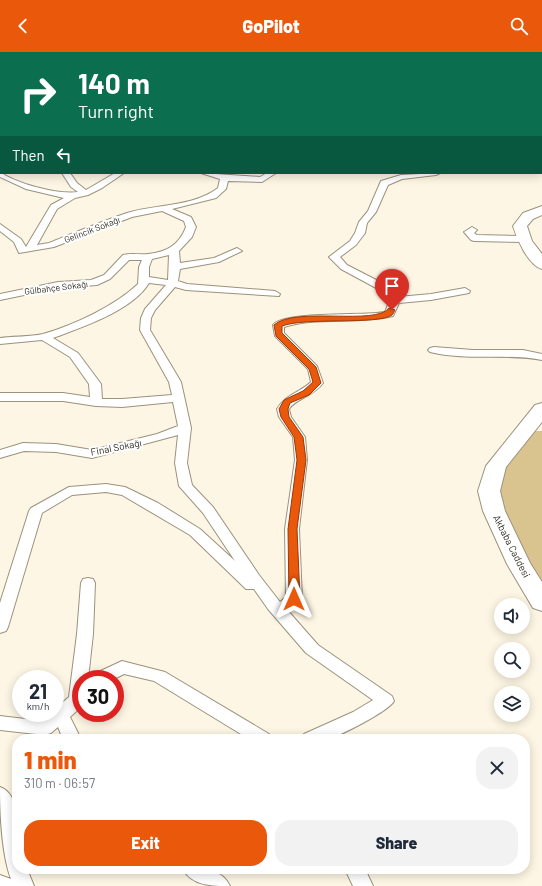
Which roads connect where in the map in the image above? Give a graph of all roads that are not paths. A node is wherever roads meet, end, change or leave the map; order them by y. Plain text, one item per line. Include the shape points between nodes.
1 (0, 174) edge
2 (67, 174) edge
3 (119, 174) edge
4 (209, 174) edge
5 (271, 174) edge
6 (427, 174) edge
7 (224, 178) junction
8 (0, 181) edge
9 (13, 182) junction
10 (85, 193) junction
11 (71, 197) junction
12 (162, 208) junction
13 (542, 210) edge
14 (0, 227) edge
15 (472, 230) dead end
16 (524, 239) junction
17 (26, 250) junction
18 (174, 251) junction
19 (237, 251) dead end
20 (148, 256) junction
21 (542, 264) edge
22 (175, 266) junction
23 (145, 280) junction
24 (173, 283) junction
25 (466, 291) dead end
26 (275, 294) dead end
27 (0, 297) edge
28 (395, 300) junction
29 (44, 337) junction
30 (0, 341) edge
31 (434, 350) dead end
32 (542, 357) edge
33 (0, 397) edge
34 (178, 398) junction
35 (96, 402) junction
36 (542, 408) edge
37 (184, 428) junction
38 (0, 454) edge
39 (88, 583) dead end
40 (542, 602) edge
41 (279, 611) junction
42 (0, 626) edge
43 (82, 670) edge
44 (116, 670) edge
45 (72, 706) edge
46 (64, 713) edge
47 (53, 722) edge
48 (64, 722) edge
49 (0, 723) edge
50 (70, 734) edge
51 (255, 734) edge
52 (321, 734) edge
53 (0, 795) edge
54 (12, 828) edge
55 (19, 874) edge
56 (357, 874) edge
57 (196, 875) edge
58 (0, 884) edge
59 (5, 886) edge
60 (24, 886) edge
61 (220, 886) edge
62 (363, 886) edge

1 - 9 street
2 - 10 street via 74,185
3 - 10 street via 100,187
4 - 7 street
5 - 7 street via 262,180
6 - 28 street via 401,177 384,183 372,212 363,222 360,233 334,257 344,267 382,287
7 - 12 street, Gelincik Sokağı via 222,189 213,196
8 - 9 street
9 - 11 street via 59,196
10 - 11 street
11 - 17 street via 54,207
12 - 17 street, Gelincik Sokağı via 130,215 51,246
12 - 18 street via 188,219 191,227 187,237
13 - 16 main road via 528,216 520,226
14 - 17 street
15 - 16 street via 469,232 474,238
16 - 21 main road
18 - 20 street, Gülbahçe Sokağı
18 - 22 street
19 - 22 street via 216,260
20 - 23 street via 144,268
20 - 27 street, Gülbahçe Sokağı via 126,257 107,278 93,283 58,285
22 - 24 street
23 - 24 street
23 - 29 street via 130,297 89,319
24 - 26 street via 186,287
24 - 34 street via 150,309 145,330 175,382
25 - 28 street
28 - 41 street via 389,314 376,317 317,318 287,321 278,325 279,334 313,368 317,383 306,393 287,402 283,409 285,417 299,437 301,460 292,529 294,599
29 - 30 street
29 - 35 street via 74,355 95,384
31 - 32 street via 523,353
33 - 35 street via 63,397
34 - 35 street via 122,403
34 - 37 street
36 - 40 main road, Akbaba Caddesi via 496,466 489,491 494,511
37 - 38 street, Final Sokağı via 161,437 92,454 56,448 23,447
37 - 41 street via 181,463 186,486 208,510
39 - 43 street
41 - 42 street via 195,532 125,491 106,488 69,491 36,511
41 - 52 street via 311,648 386,701 359,717
44 - 51 street via 122,667 159,676
45 - 46 street
47 - 49 street via 45,728
48 - 50 street
53 - 54 street via 10,812
55 - 60 street
56 - 62 street
57 - 61 street
58 - 59 street

